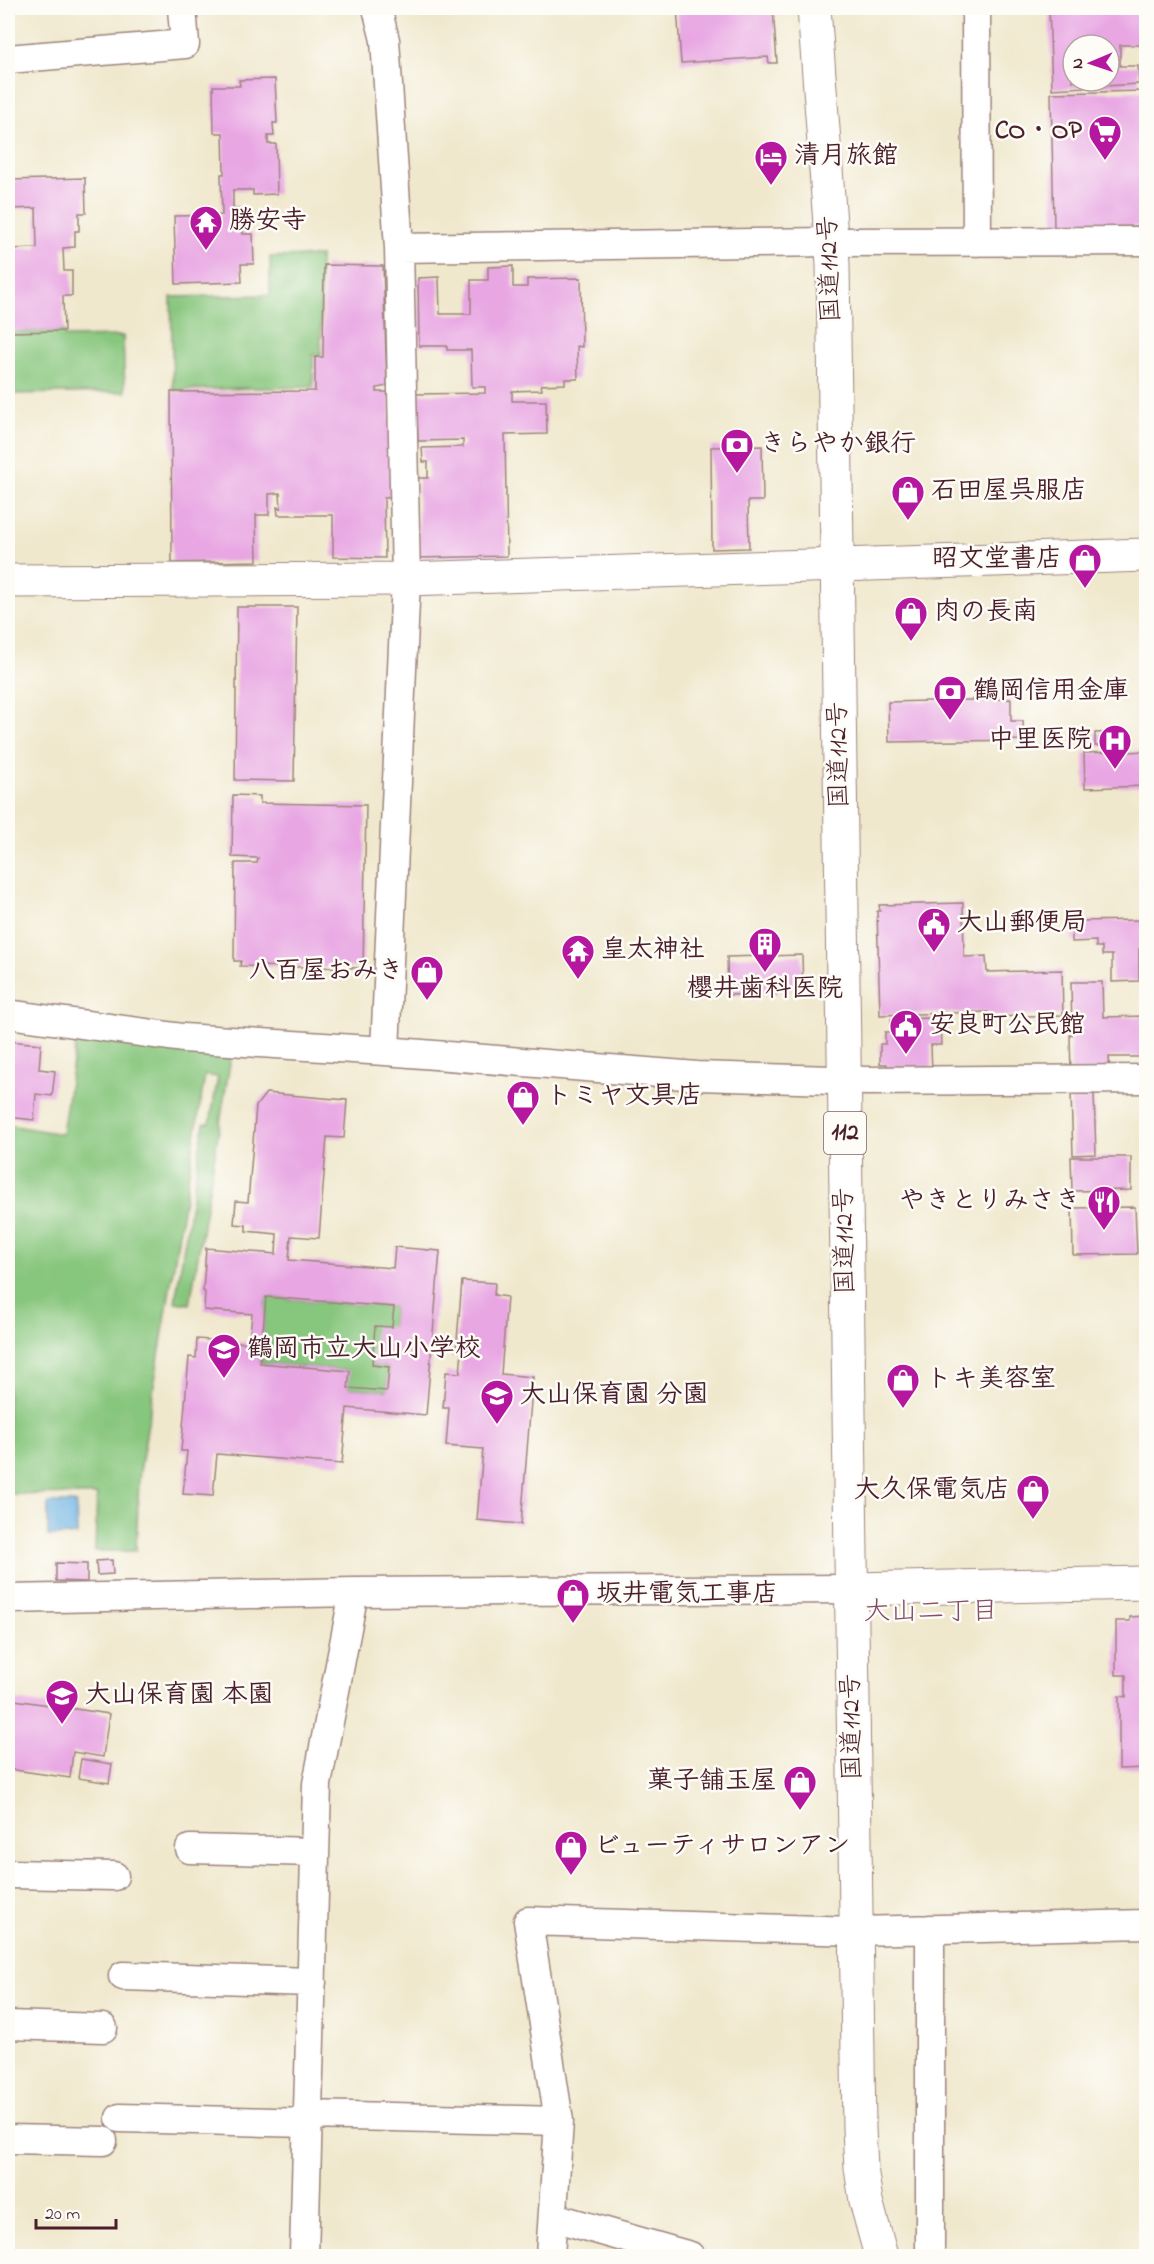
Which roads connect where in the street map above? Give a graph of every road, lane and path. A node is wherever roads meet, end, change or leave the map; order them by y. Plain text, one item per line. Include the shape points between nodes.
1 (182, 8) edge
2 (377, 8) edge
3 (814, 8) edge
4 (976, 8) edge
5 (8, 59) edge
6 (1146, 241) edge
7 (831, 242) junction
8 (977, 242) junction
9 (399, 248) junction
10 (1146, 555) edge
11 (838, 565) junction
12 (406, 579) junction
13 (8, 581) edge
14 (8, 1014) edge
15 (386, 1051) junction
16 (1146, 1079) edge
17 (844, 1081) junction
18 (1146, 1583) edge
19 (851, 1589) junction
20 (354, 1592) junction
21 (8, 1599) edge
22 (190, 1849) dead end
23 (315, 1852) junction
24 (8, 1874) edge
25 (114, 1876) dead end
26 (1146, 1924) edge
27 (930, 1929) junction
28 (856, 1931) junction
29 (123, 1976) dead end
30 (312, 1982) junction
31 (8, 2025) edge
32 (103, 2028) dead end
33 (120, 2118) dead end
34 (308, 2119) junction
35 (559, 2121) junction
36 (8, 2139) edge
37 (102, 2141) dead end
38 (553, 2217) junction
39 (304, 2256) edge
40 (550, 2256) edge
41 (690, 2256) edge
42 (881, 2256) edge
43 (930, 2256) edge

1 - 5 street via 185,44
2 - 9 street via 385,40
3 - 7 main road, 国道112号 / 112
4 - 8 street
6 - 8 street
7 - 8 street
7 - 9 street
7 - 11 main road, 国道112号 / 112
9 - 12 street
10 - 11 main road
11 - 12 main road
11 - 17 main road, 国道112号 / 112
12 - 13 main road
12 - 15 street
14 - 15 street via 183,1038
15 - 17 street via 697,1076
16 - 17 street
17 - 19 main road, 国道112号 / 112
18 - 19 main road
19 - 20 street
19 - 28 main road, 国道112号 / 112
20 - 21 street
20 - 23 street via 317,1784
22 - 23 street
23 - 30 street
24 - 25 street
26 - 27 street
27 - 28 street
27 - 43 street
28 - 35 street via 528,1922
28 - 42 main road, 国道112号 / 112 via 861,2168
29 - 30 street
30 - 34 street
31 - 32 street
33 - 34 street
34 - 35 street
34 - 39 street
35 - 38 street
36 - 37 street
38 - 40 street
38 - 41 street

